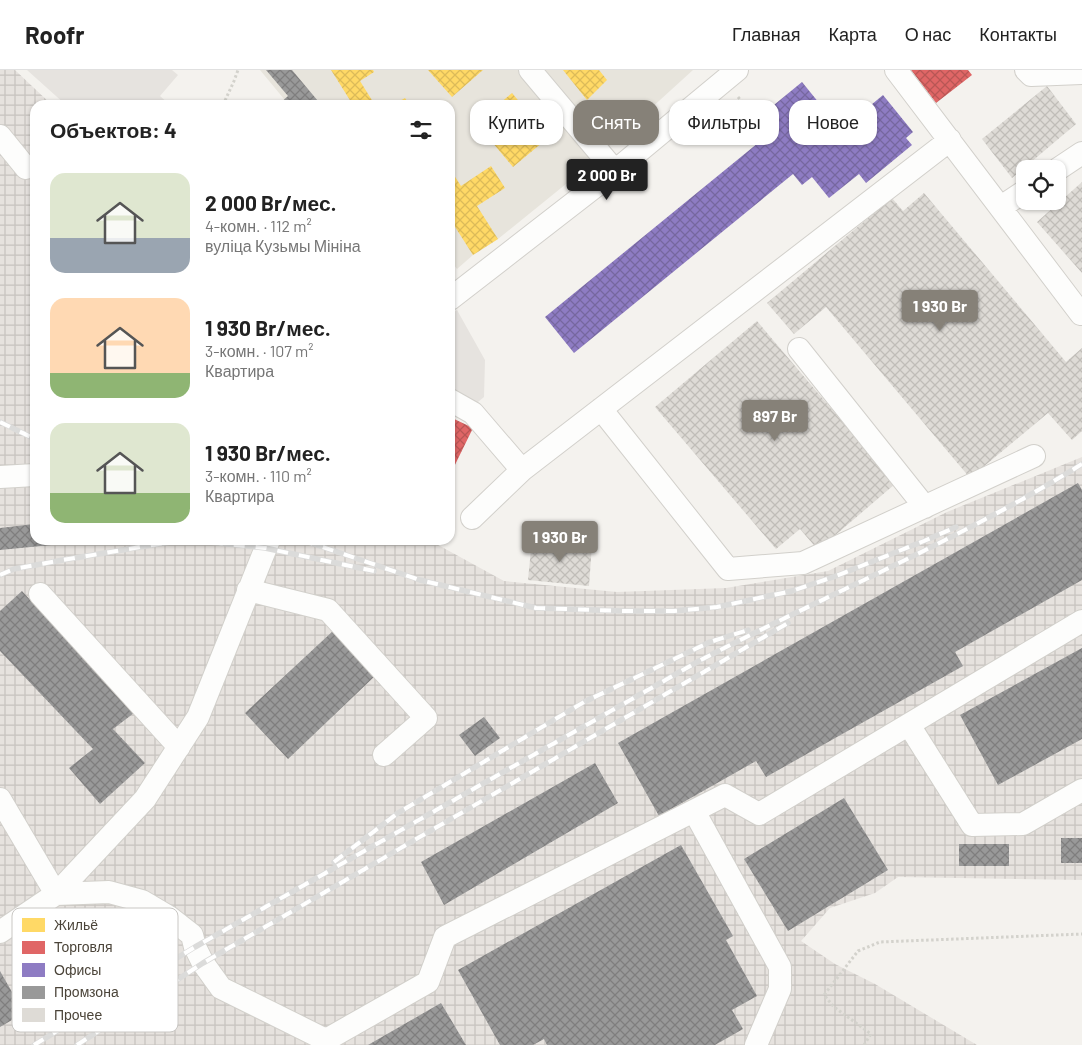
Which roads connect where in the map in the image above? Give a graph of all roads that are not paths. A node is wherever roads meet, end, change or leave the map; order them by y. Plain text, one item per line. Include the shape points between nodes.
1 (530, 70) edge
2 (737, 70) edge
3 (896, 70) edge
4 (1026, 70) edge
5 (1082, 73) edge
6 (0, 136) edge
7 (950, 140) junction
8 (1082, 153) edge
9 (1066, 164) edge
10 (26, 168) dead end
11 (615, 171) junction
12 (1016, 197) edge
13 (1001, 207) junction
14 (455, 294) edge
15 (1081, 314) edge
16 (799, 349) dead end
17 (455, 403) edge
18 (601, 409) junction
19 (1034, 456) dead end
20 (522, 470) junction
21 (30, 475) edge
22 (0, 476) edge
23 (924, 507) junction
24 (472, 518) dead end
25 (267, 545) edge
26 (248, 590) junction
27 (40, 594) dead end
28 (1082, 621) edge
29 (909, 724) junction
30 (179, 747) junction
31 (384, 755) dead end
32 (1082, 790) edge
33 (0, 800) edge
34 (694, 810) junction
35 (56, 894) junction
36 (35, 908) edge
37 (154, 908) edge
38 (12, 924) edge
39 (178, 924) edge
40 (0, 932) edge
41 (328, 1042) edge
42 (756, 1045) edge

1 - 11 street
2 - 11 street
3 - 7 street
4 - 5 street via 1031,75
6 - 10 street
7 - 13 street
7 - 18 street
8 - 9 street
11 - 14 street
12 - 13 street
13 - 15 street
16 - 23 street
17 - 20 street via 473,413
18 - 20 street
18 - 23 street via 728,569 803,563
19 - 23 street
20 - 24 street
21 - 22 street
25 - 26 street
26 - 30 street via 198,718
26 - 31 street via 328,610 426,718
27 - 30 street
28 - 29 street
29 - 32 street via 972,825 1023,824
29 - 34 street via 760,814 725,794
30 - 35 street via 145,799
33 - 35 street
34 - 41 street via 445,937 428,982
34 - 42 street via 780,966 780,989
35 - 36 street
35 - 37 street via 109,892 142,901
38 - 40 street
39 - 41 street via 192,935 203,963 221,988

